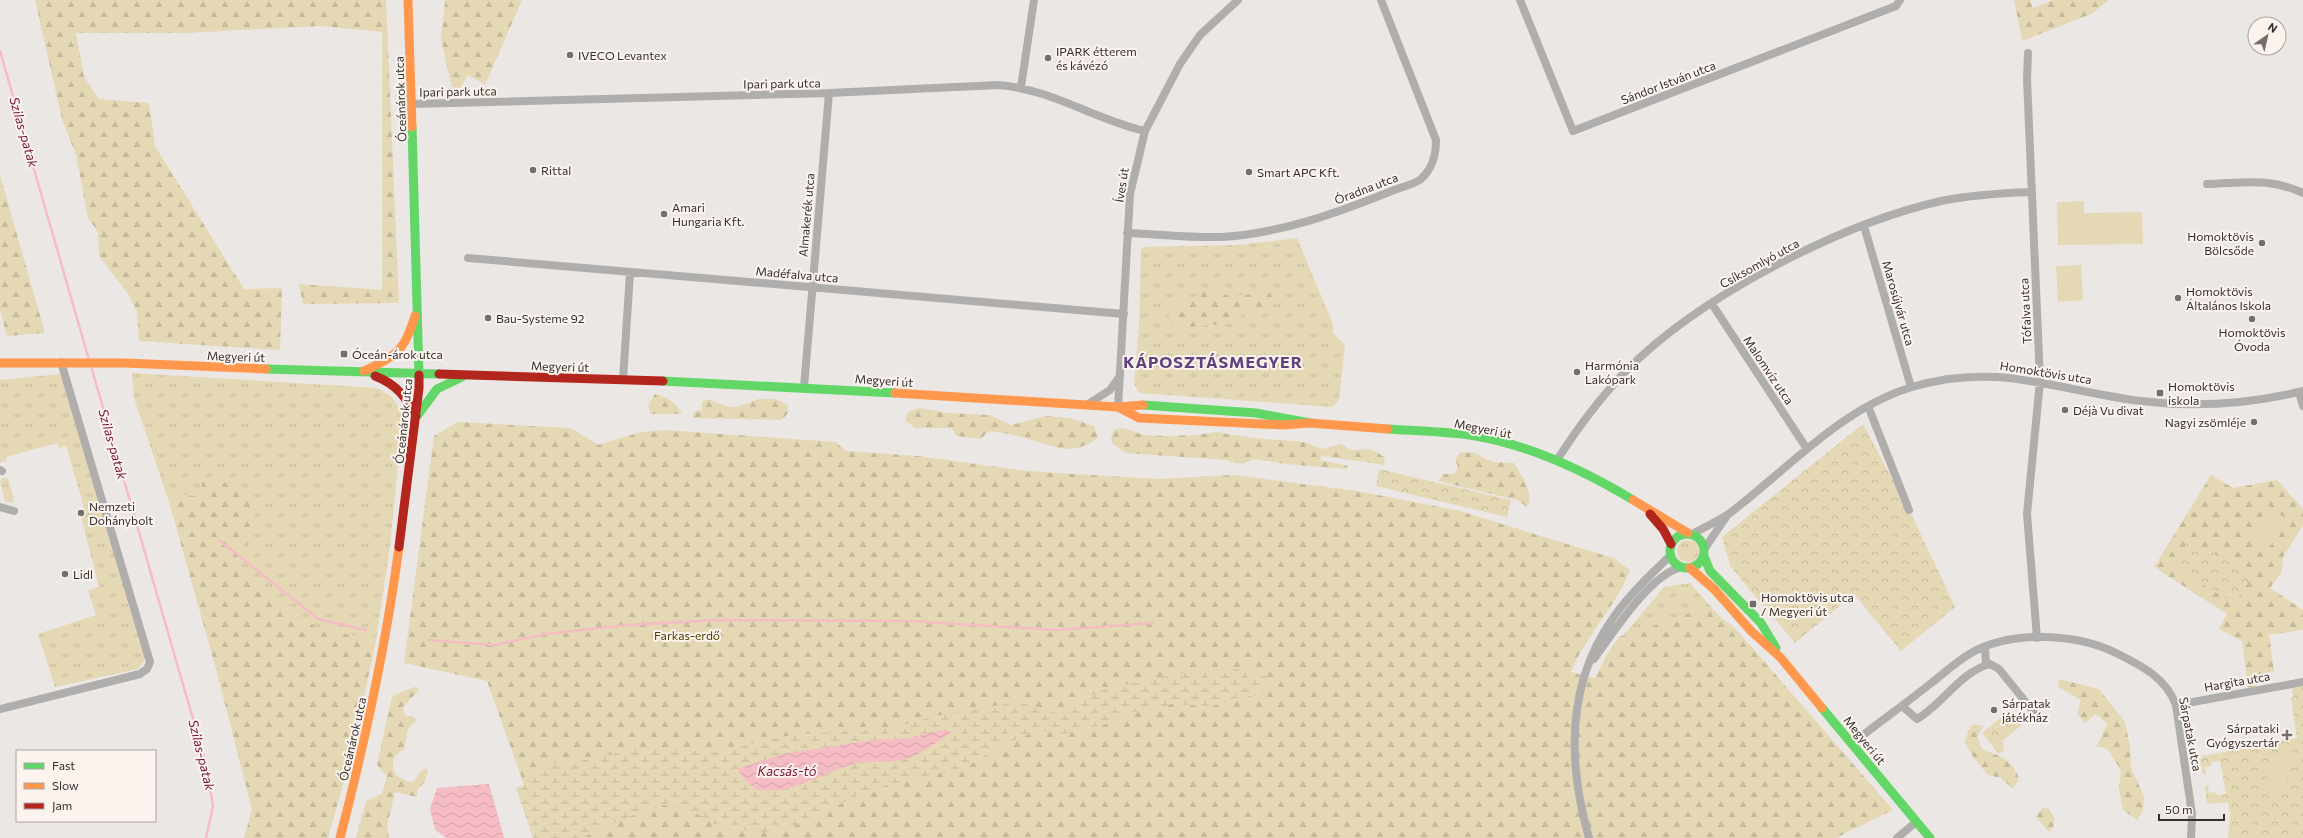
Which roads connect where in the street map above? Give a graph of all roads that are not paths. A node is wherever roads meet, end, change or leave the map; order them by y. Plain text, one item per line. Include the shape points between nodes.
1 (408, 0) edge
2 (1034, 0) edge
3 (1238, 0) edge
4 (1381, 0) edge
5 (1520, 0) edge
6 (1900, 0) edge
7 (2028, 53) dead end
8 (1021, 87) junction
9 (829, 93) junction
10 (412, 104) junction
11 (1145, 130) junction
12 (2207, 184) dead end
13 (2031, 192) junction
14 (2303, 193) edge
15 (1864, 226) junction
16 (1127, 233) junction
17 (468, 258) dead end
18 (630, 273) junction
19 (812, 288) junction
20 (1712, 304) junction
21 (418, 308) junction
22 (1124, 314) junction
23 (61, 362) junction
24 (0, 364) edge
25 (363, 372) junction
26 (420, 374) junction
27 (475, 375) junction
28 (1121, 375) junction
29 (623, 380) junction
30 (2040, 381) junction
31 (804, 387) junction
32 (1911, 387) junction
33 (2301, 391) edge
34 (1088, 404) junction
35 (1868, 406) junction
36 (2303, 406) edge
37 (1118, 407) junction
38 (416, 416) junction
39 (1310, 423) junction
40 (1808, 449) junction
41 (1557, 460) junction
42 (1639, 503) junction
43 (0, 507) edge
44 (1909, 510) dead end
45 (14, 511) dead end
46 (1729, 514) junction
47 (1690, 534) junction
48 (1672, 544) junction
49 (1704, 552) junction
50 (1671, 556) junction
51 (1686, 568) junction
52 (2037, 638) junction
53 (1985, 647) junction
54 (1781, 658) junction
55 (1986, 665) junction
56 (1586, 672) junction
57 (2303, 682) edge
58 (2176, 705) junction
59 (1902, 706) junction
60 (0, 709) edge
61 (2033, 711) dead end
62 (1853, 743) junction
63 (1916, 822) junction
64 (340, 838) edge
65 (1589, 838) edge
66 (1897, 838) edge
67 (1930, 838) edge
68 (2191, 838) edge

1 - 10 main road, Óceánárok utca
2 - 8 street
3 - 11 street, Íves út via 1200,35 1180,64
4 - 16 street, Óradna utca via 1436,140 1433,161 1420,180 1358,205 1257,232 1222,237
5 - 6 street, Sándor István utca via 1573,131 1896,6
7 - 13 street, Tófalva utca
8 - 9 street, Ipari park utca via 998,85
8 - 11 street, Ipari park utca
9 - 10 street, Ipari park utca
9 - 19 street, Almakerék utca
10 - 21 main road, Óceánárok utca
11 - 16 street, Íves út via 1130,194
12 - 14 street via 2263,181 2284,184
13 - 15 street, Csíksomlyó utca via 1986,194 1942,201
13 - 30 street, Tófalva utca
15 - 20 street, Csíksomlyó utca via 1784,261
15 - 32 street, Marosújvár utca
16 - 22 street, Íves út
17 - 18 street, Madéfalva utca
18 - 19 street, Madéfalva utca
18 - 29 street
19 - 22 street, Madéfalva utca
19 - 31 street, Almakerék utca
20 - 40 street, Malomvíz utca
20 - 41 street, Csíksomlyó utca via 1670,334 1626,371 1587,417
21 - 25 main road via 406,345 401,351
21 - 26 main road, Óceánárok utca
22 - 28 street, Íves út
23 - 24 main road, Megyeri út
23 - 25 main road, Megyeri út
23 - 60 street via 150,662 147,669 140,674
25 - 26 main road, Megyeri út
25 - 38 main road via 396,384
26 - 27 main road, Megyeri út
26 - 38 main road, Óceánárok utca
27 - 29 main road, Megyeri út
27 - 38 main road via 462,377 437,389
28 - 34 street via 1110,390
28 - 37 street, Íves út
29 - 31 main road, Megyeri út
30 - 32 street, Homoktövis utca via 1979,376 1945,379
30 - 33 street, Homoktövis utca via 2140,401 2176,404 2219,405
30 - 52 street, Tófalva utca via 2026,514
31 - 34 main road, Megyeri út
32 - 35 street, Homoktövis utca
33 - 36 street
34 - 37 main road, Megyeri út
35 - 40 street, Homoktövis utca
35 - 44 street
37 - 39 main road, Megyeri út via 1141,404 1236,411 1284,416
37 - 39 main road, Megyeri út via 1139,418 1283,425
38 - 64 main road, Óceánárok utca via 390,621 365,742
39 - 41 main road, Megyeri út via 1475,436 1507,443
40 - 46 street, Homoktövis utca
41 - 42 main road, Megyeri út
42 - 47 main road, Megyeri út
42 - 48 main road, Megyeri út via 1663,529
43 - 45 street
46 - 47 street, Homoktövis utca
46 - 49 street, Homoktövis utca
47 - 48 main road via 1678,536
47 - 49 main road, Megyeri út via 1701,539
48 - 50 main road
49 - 51 main road via 1699,564
49 - 54 main road, Megyeri út via 1710,571 1761,623
50 - 51 main road, Megyeri út via 1675,563
50 - 56 street via 1612,619 1592,653
51 - 54 main road, Megyeri út via 1714,589 1751,631
51 - 56 street via 1667,573 1638,600
52 - 53 street, Sárpatak utca via 2002,641
52 - 58 street, Sárpatak utca via 2079,639 2110,650 2147,669 2162,681 2172,694
53 - 55 street
53 - 59 street, Sárpatak utca via 1971,653
54 - 62 main road, Megyeri út
55 - 59 street via 1967,676 1917,720
55 - 61 street via 1990,664 1998,669
56 - 65 street via 1577,714 1574,758 1579,800
57 - 58 street, Hargita utca
58 - 68 street, Sárpatak utca via 2192,814
59 - 62 street, Sárpatak utca
62 - 63 main road, Megyeri út
63 - 66 street
63 - 67 main road, Megyeri út

